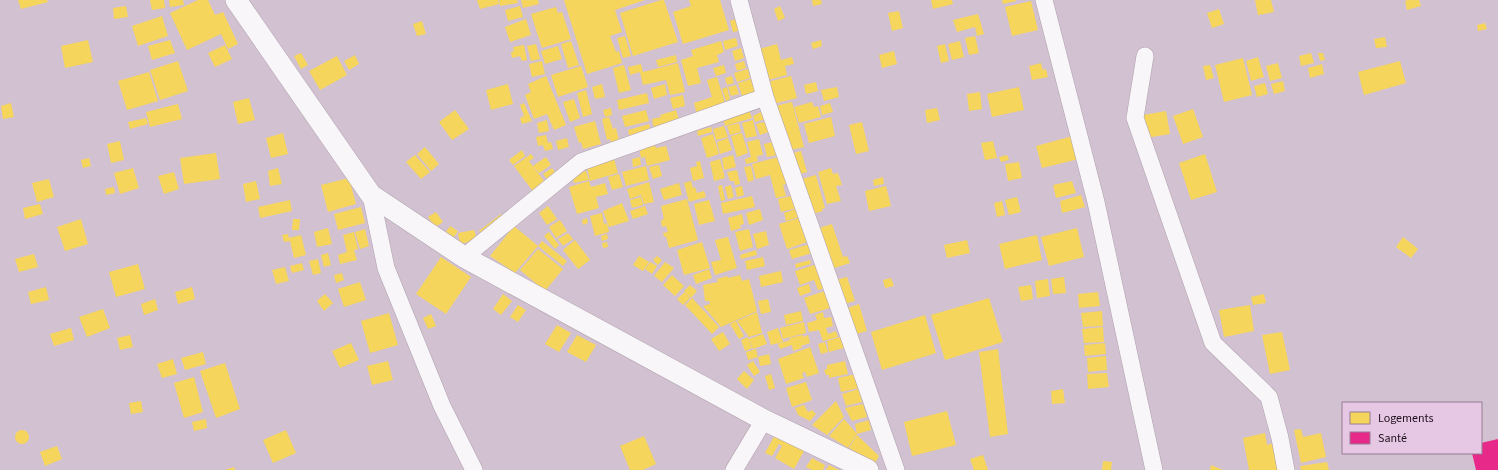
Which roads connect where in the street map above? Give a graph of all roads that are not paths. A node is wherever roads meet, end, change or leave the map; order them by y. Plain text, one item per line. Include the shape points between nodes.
1 (236, 0) edge
2 (739, 0) edge
3 (1044, 0) edge
4 (1145, 56) dead end
5 (765, 97) junction
6 (370, 195) junction
7 (464, 257) junction
8 (764, 420) junction
9 (474, 470) edge
10 (734, 470) edge
11 (868, 470) edge
12 (896, 470) edge
13 (1154, 470) edge
14 (1286, 470) edge

1 - 6 street
2 - 5 street
3 - 13 street via 1096,202
4 - 14 street via 1135,118 1213,344 1269,397
5 - 7 street via 581,162
5 - 12 street
6 - 7 street
6 - 9 street via 386,268 442,406
7 - 8 street
8 - 10 street
8 - 11 street

